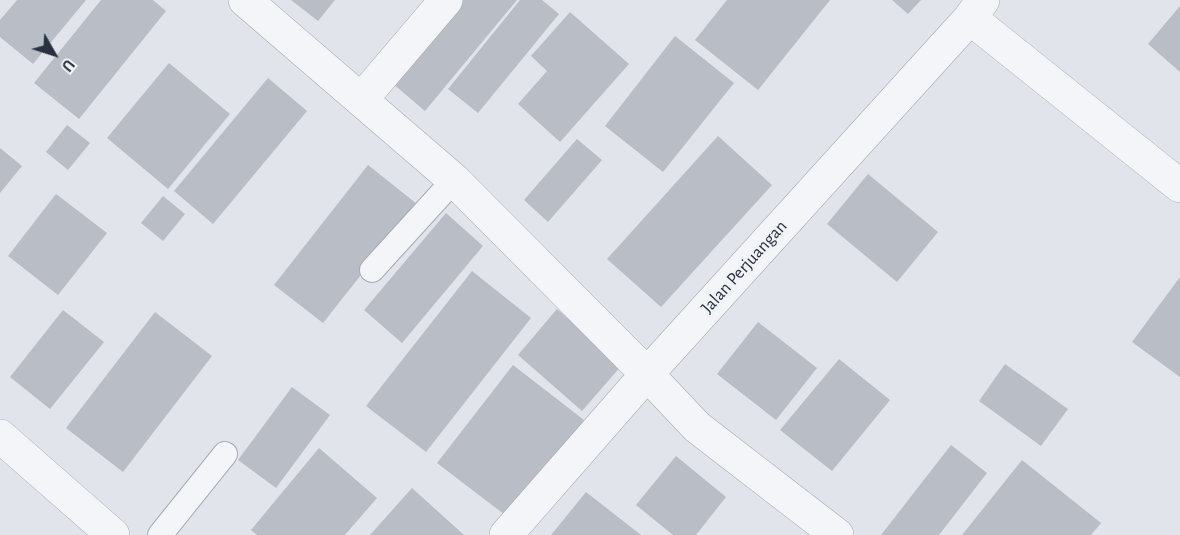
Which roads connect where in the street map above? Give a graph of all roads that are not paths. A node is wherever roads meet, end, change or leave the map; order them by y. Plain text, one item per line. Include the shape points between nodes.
1 (245, 0) edge
2 (446, 0) edge
3 (977, 9) edge
4 (361, 100) junction
5 (454, 180) junction
6 (1180, 186) edge
7 (372, 270) dead end
8 (647, 374) junction
9 (0, 436) edge
10 (225, 454) dead end
11 (113, 535) edge
12 (160, 535) edge
13 (506, 535) edge
14 (837, 535) edge

1 - 4 street
2 - 4 street
3 - 6 street
3 - 8 street, Jalan Perjuangan
4 - 5 street
5 - 7 lane
5 - 8 street
8 - 13 street, Jalan Perjuangan
8 - 14 street via 697,428
9 - 11 street
10 - 12 lane

